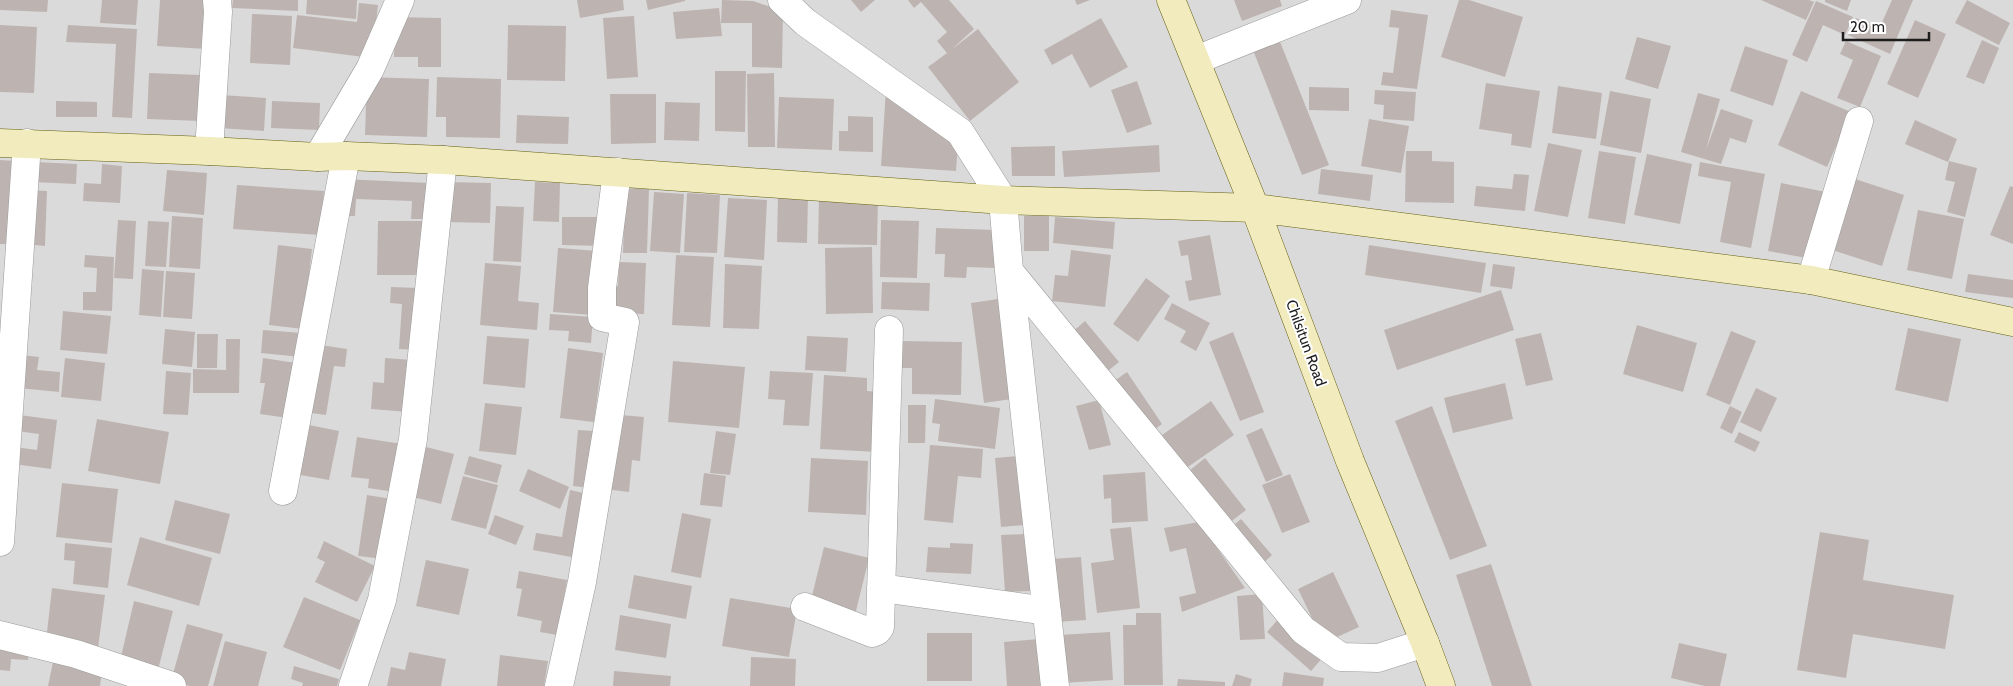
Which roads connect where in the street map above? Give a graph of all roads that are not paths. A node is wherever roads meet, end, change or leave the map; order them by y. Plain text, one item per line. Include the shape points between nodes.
1 (217, 0) edge
2 (400, 0) edge
3 (782, 0) edge
4 (1171, 0) edge
5 (1347, 0) edge
6 (1196, 60) junction
7 (1859, 121) dead end
8 (0, 143) edge
9 (27, 143) junction
10 (209, 151) junction
11 (346, 156) junction
12 (318, 157) junction
13 (443, 160) junction
14 (617, 172) junction
15 (1003, 200) junction
16 (1255, 208) junction
17 (1009, 271) junction
18 (1810, 280) junction
19 (2013, 322) edge
20 (890, 330) dead end
21 (283, 491) dead end
22 (0, 542) edge
23 (881, 588) junction
24 (805, 607) dead end
25 (1047, 611) junction
26 (0, 636) edge
27 (1425, 643) junction
28 (172, 686) edge
29 (353, 686) edge
30 (559, 686) edge
31 (1054, 686) edge
32 (1441, 686) edge

1 - 10 street
2 - 12 street via 370,69
3 - 15 street via 805,22 960,132
4 - 6 main road, Chilsitun Road
5 - 6 street
6 - 16 main road, Chilsitun Road
7 - 18 street
8 - 9 main road
9 - 10 main road
9 - 22 street
10 - 12 main road
11 - 12 main road
11 - 13 main road
11 - 21 street
13 - 14 main road
13 - 29 street via 413,440 382,600
14 - 15 main road
14 - 30 street via 602,288 602,317 625,322 582,582
15 - 16 main road
15 - 17 street
16 - 18 main road
16 - 27 main road, Chilsitun Road via 1350,461
17 - 25 street
17 - 27 street via 1303,630 1341,657 1378,658
18 - 19 main road
20 - 23 street
23 - 24 street via 878,632
23 - 25 street
25 - 31 street
26 - 28 street via 76,654
27 - 32 main road, Chilsitun Road

